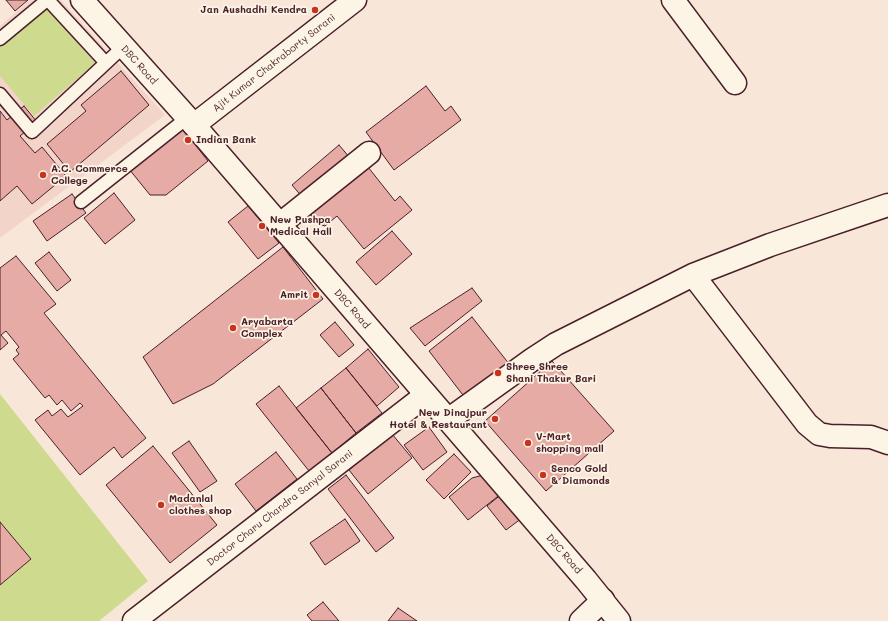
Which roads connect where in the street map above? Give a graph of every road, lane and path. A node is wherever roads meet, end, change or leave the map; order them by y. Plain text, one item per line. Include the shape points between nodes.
1 (48, 0) edge
2 (83, 0) edge
3 (355, 0) edge
4 (673, 0) edge
5 (0, 39) edge
6 (123, 47) junction
7 (106, 63) junction
8 (735, 83) dead end
9 (0, 94) edge
10 (191, 122) junction
11 (369, 153) dead end
12 (81, 202) dead end
13 (888, 206) edge
14 (279, 225) junction
15 (693, 275) junction
16 (426, 395) junction
17 (448, 420) junction
18 (888, 443) edge
19 (603, 600) junction
20 (134, 621) edge
21 (581, 621) edge
22 (619, 621) edge

1 - 5 lane
1 - 7 lane
2 - 6 street, DBC Road
3 - 10 street, Ajit Kumar Chakraborty Sarani
4 - 8 street
6 - 7 lane
6 - 10 street, DBC Road
7 - 9 lane via 32,132
10 - 12 lane
10 - 14 street, DBC Road
11 - 14 street
13 - 15 street via 770,245
14 - 16 street, DBC Road
15 - 17 street via 556,344
15 - 18 street via 807,424 819,434 871,437
16 - 17 street, DBC Road
16 - 20 street, Doctor Charu Chandra Sanyal Sarani
17 - 19 street, DBC Road
19 - 21 street
19 - 22 street, DBC Road

